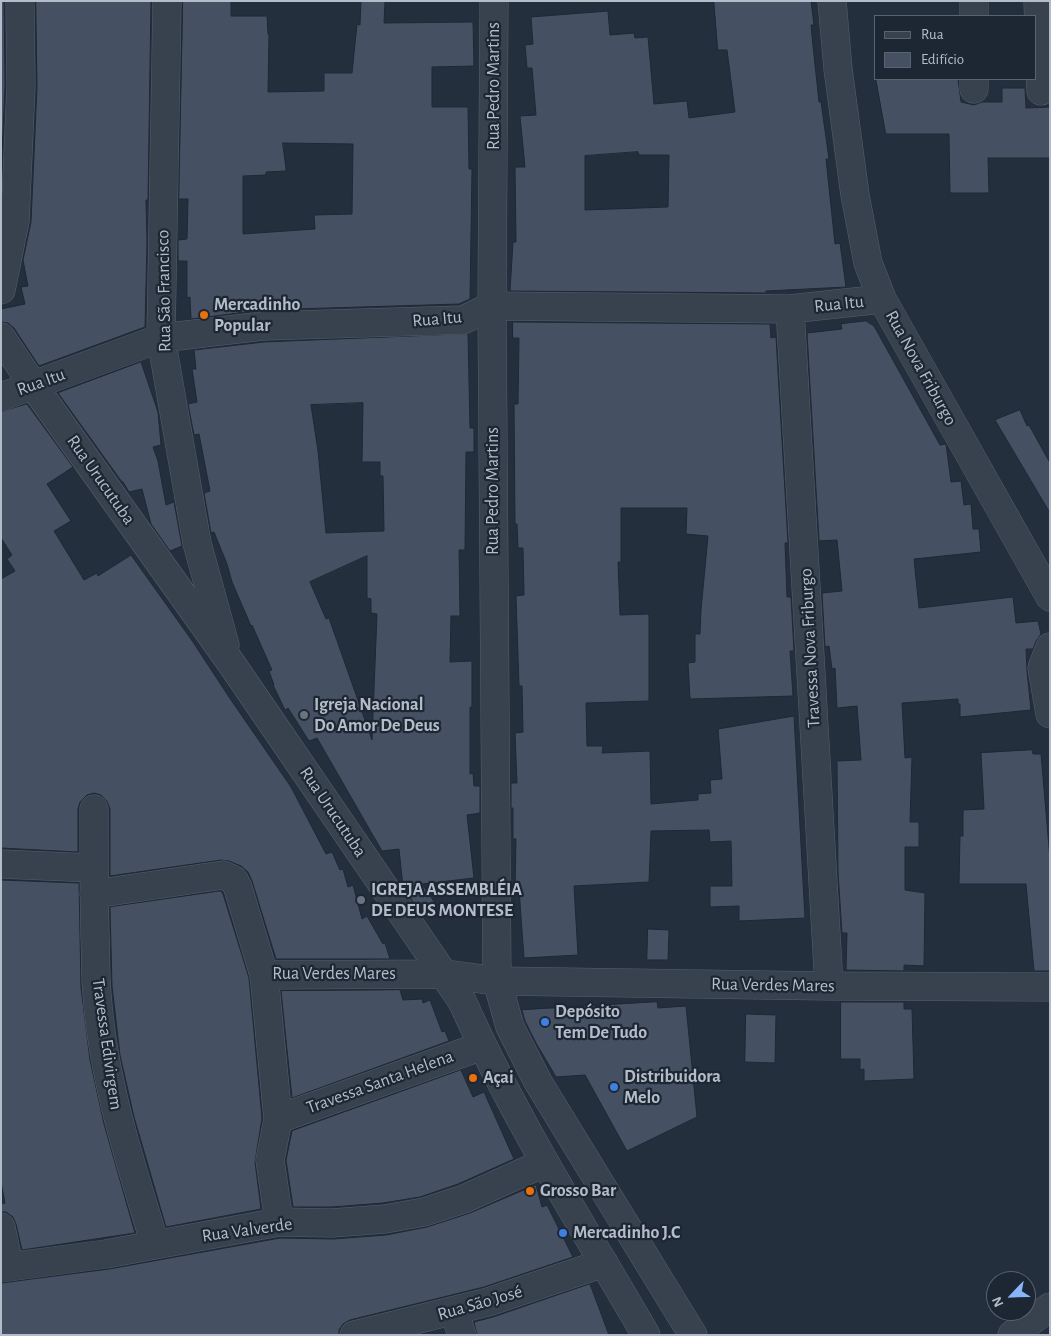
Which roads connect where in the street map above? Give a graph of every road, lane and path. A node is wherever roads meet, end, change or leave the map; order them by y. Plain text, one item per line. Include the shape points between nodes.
1 (20, 1) edge
2 (167, 1) edge
3 (494, 1) edge
4 (832, 1) edge
5 (974, 1) edge
6 (1038, 1) edge
7 (974, 15) edge
8 (1041, 91) dead end
9 (1, 290) edge
10 (882, 299) junction
11 (492, 306) junction
12 (790, 309) junction
13 (1, 337) edge
14 (162, 338) junction
15 (33, 385) junction
16 (1, 397) edge
17 (1050, 597) edge
18 (1050, 646) edge
19 (230, 663) junction
20 (1050, 714) edge
21 (94, 809) dead end
22 (1, 864) edge
23 (94, 881) junction
24 (444, 974) junction
25 (264, 975) junction
26 (497, 982) junction
27 (829, 986) junction
28 (1050, 987) edge
29 (482, 1046) junction
30 (278, 1119) junction
31 (544, 1163) junction
32 (279, 1222) junction
33 (1, 1227) edge
34 (155, 1244) junction
35 (604, 1263) junction
36 (5, 1267) edge
37 (1050, 1307) edge
38 (458, 1323) edge
39 (354, 1335) edge
40 (646, 1335) edge
41 (693, 1335) edge
42 (1012, 1335) edge

1 - 9 street via 21,86 15,221
2 - 14 street, Rua São Francisco
3 - 11 street, Rua Pedro Martins
4 - 10 street, Rua Nova Friburgo via 855,195 868,263
5 - 7 street
6 - 8 street
10 - 12 street, Rua Itu
10 - 17 street, Rua Nova Friburgo
11 - 12 street, Rua Itu
11 - 14 street, Rua Itu via 463,320 263,326
11 - 26 street, Rua Pedro Martins
12 - 27 street, Travessa Nova Friburgo
13 - 15 street, Rua Urucutuba
14 - 15 street, Rua Itu
14 - 19 street, Rua São Francisco via 198,543
15 - 16 street, Rua Itu
15 - 19 street, Rua Urucutuba
18 - 20 street via 1042,668
19 - 24 street, Rua Urucutuba
21 - 23 street, Travessa Edivirgem
22 - 23 street
23 - 25 street, Rua Verdes Mares via 223,875 234,880
23 - 34 street, Travessa Edivirgem via 97,994 104,1051 114,1104
24 - 25 street, Rua Verdes Mares
24 - 26 street, Rua Verdes Mares
24 - 29 street, Rua Urucutuba via 462,1001
25 - 30 street
26 - 27 street, Rua Verdes Mares
26 - 41 street via 510,1027 538,1082
27 - 28 street, Rua Verdes Mares
29 - 30 street, Travessa Santa Helena
29 - 31 street, Rua Urucutuba
30 - 32 street via 270,1160
31 - 32 street, Rua Valverde via 464,1199 424,1212 332,1223
31 - 35 street, Rua Urucutuba
32 - 34 street, Rua Valverde
33 - 36 street
34 - 36 street, Rua Valverde
35 - 38 street, Rua São José via 488,1302
35 - 40 street, Rua Urucutuba
37 - 42 street
38 - 39 street, Rua São José

